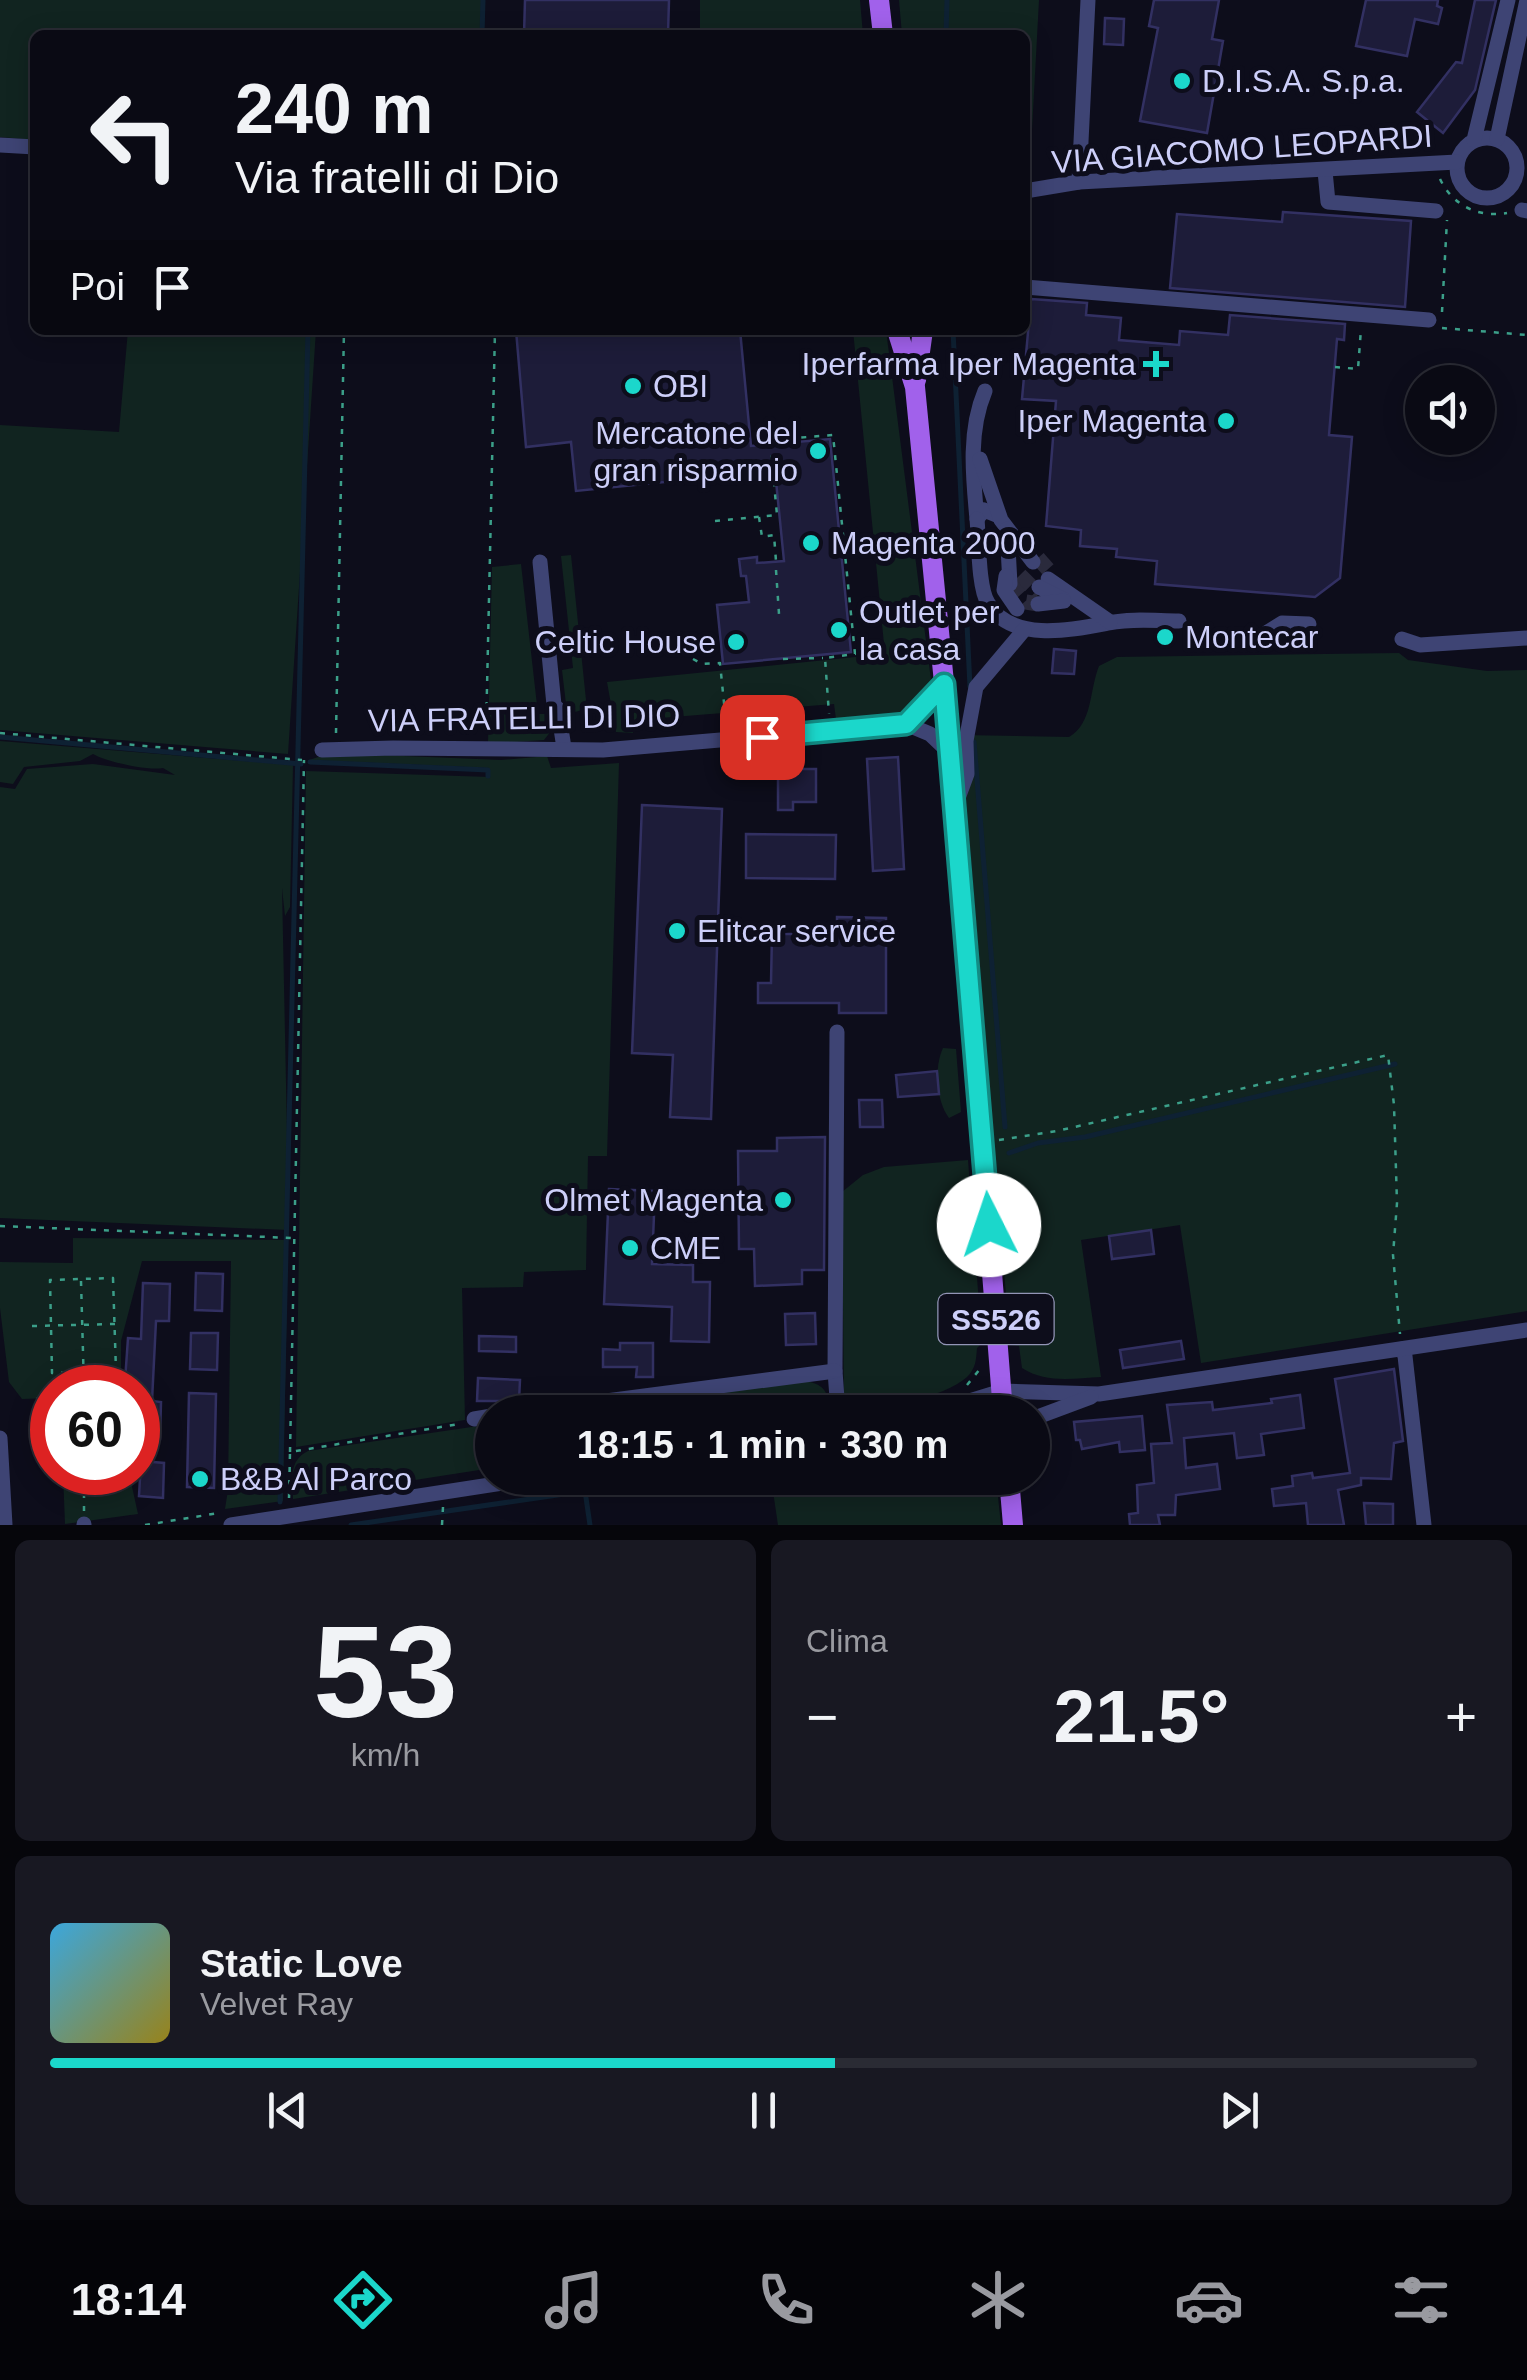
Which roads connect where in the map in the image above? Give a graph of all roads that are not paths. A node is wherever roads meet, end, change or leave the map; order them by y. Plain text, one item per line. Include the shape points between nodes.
1 (879, 0) edge
2 (1088, 0) edge
3 (1508, 0) edge
4 (1527, 0) edge
5 (882, 30) edge
6 (1474, 140) junction
7 (1497, 140) junction
8 (0, 144) edge
9 (30, 147) edge
10 (1520, 153) edge
11 (1457, 162) junction
12 (1325, 171) junction
13 (1080, 182) junction
14 (1030, 192) edge
15 (1515, 205) edge
16 (1435, 213) road end
17 (1030, 287) edge
18 (1436, 316) road end
19 (899, 335) edge
20 (922, 335) edge
21 (915, 387) junction
22 (985, 392) dead end
23 (980, 459) dead end
24 (977, 519) junction
25 (1004, 523) junction
26 (540, 562) dead end
27 (1024, 569) junction
28 (1044, 592) tunnel mouth
29 (1017, 609) dead end
30 (1179, 621) dead end
31 (1110, 622) junction
32 (1309, 624) dead end
33 (1024, 630) junction
34 (1266, 632) dead end
35 (1527, 638) edge
36 (1402, 639) dead end
37 (944, 684) junction
38 (906, 724) junction
39 (564, 748) junction
40 (329, 750) road end
41 (951, 754) junction
42 (954, 808) junction
43 (837, 1032) dead end
44 (1527, 1330) edge
45 (1400, 1349) junction
46 (835, 1371) junction
47 (1002, 1391) junction
48 (1099, 1394) junction
49 (652, 1395) edge
50 (837, 1395) edge
51 (989, 1395) edge
52 (1002, 1395) edge
53 (1050, 1412) edge
54 (0, 1438) edge
55 (475, 1487) edge
56 (1010, 1495) edge
57 (4, 1525) edge
58 (232, 1525) edge
59 (1013, 1525) edge
60 (1424, 1525) edge

1 - 5 main road
2 - 13 street
3 - 6 street
4 - 7 street
6 - 7 street, VIA GIACOMO LEOPARDI
6 - 11 street, VIA GIACOMO LEOPARDI
7 - 10 street
8 - 9 street
10 - 15 street
11 - 12 street, VIA GIACOMO LEOPARDI
11 - 15 street, VIA GIACOMO LEOPARDI via 1458,178 1473,196
12 - 13 street, VIA GIACOMO LEOPARDI
12 - 16 street via 1328,202
13 - 14 street, VIA GIACOMO LEOPARDI
17 - 18 street
19 - 21 main road, SS526
20 - 21 main road, SS526
21 - 37 main road, SS526
22 - 24 street via 975,414
23 - 25 street
24 - 25 street via 984,510
24 - 33 street via 985,600
25 - 27 street
25 - 27 street
25 - 27 street
26 - 39 street
27 - 29 street via 1004,590
28 - 31 street via 1073,599
30 - 31 street
31 - 33 street
32 - 34 street via 1282,623
33 - 42 street via 976,687 967,774
35 - 36 street via 1420,645
37 - 38 street
37 - 41 main road, SS526
38 - 39 street, VIA FRATELLI DI DIO
38 - 41 street
39 - 40 street, VIA FRATELLI DI DIO
41 - 42 main road, SS526
42 - 47 main road, SS526 via 967,1032
43 - 46 street
44 - 45 street
45 - 48 street
45 - 60 street
46 - 49 street
46 - 50 street
47 - 48 street
47 - 51 street
47 - 52 main road, SS526
48 - 53 street
54 - 57 street
55 - 58 street
56 - 59 main road

